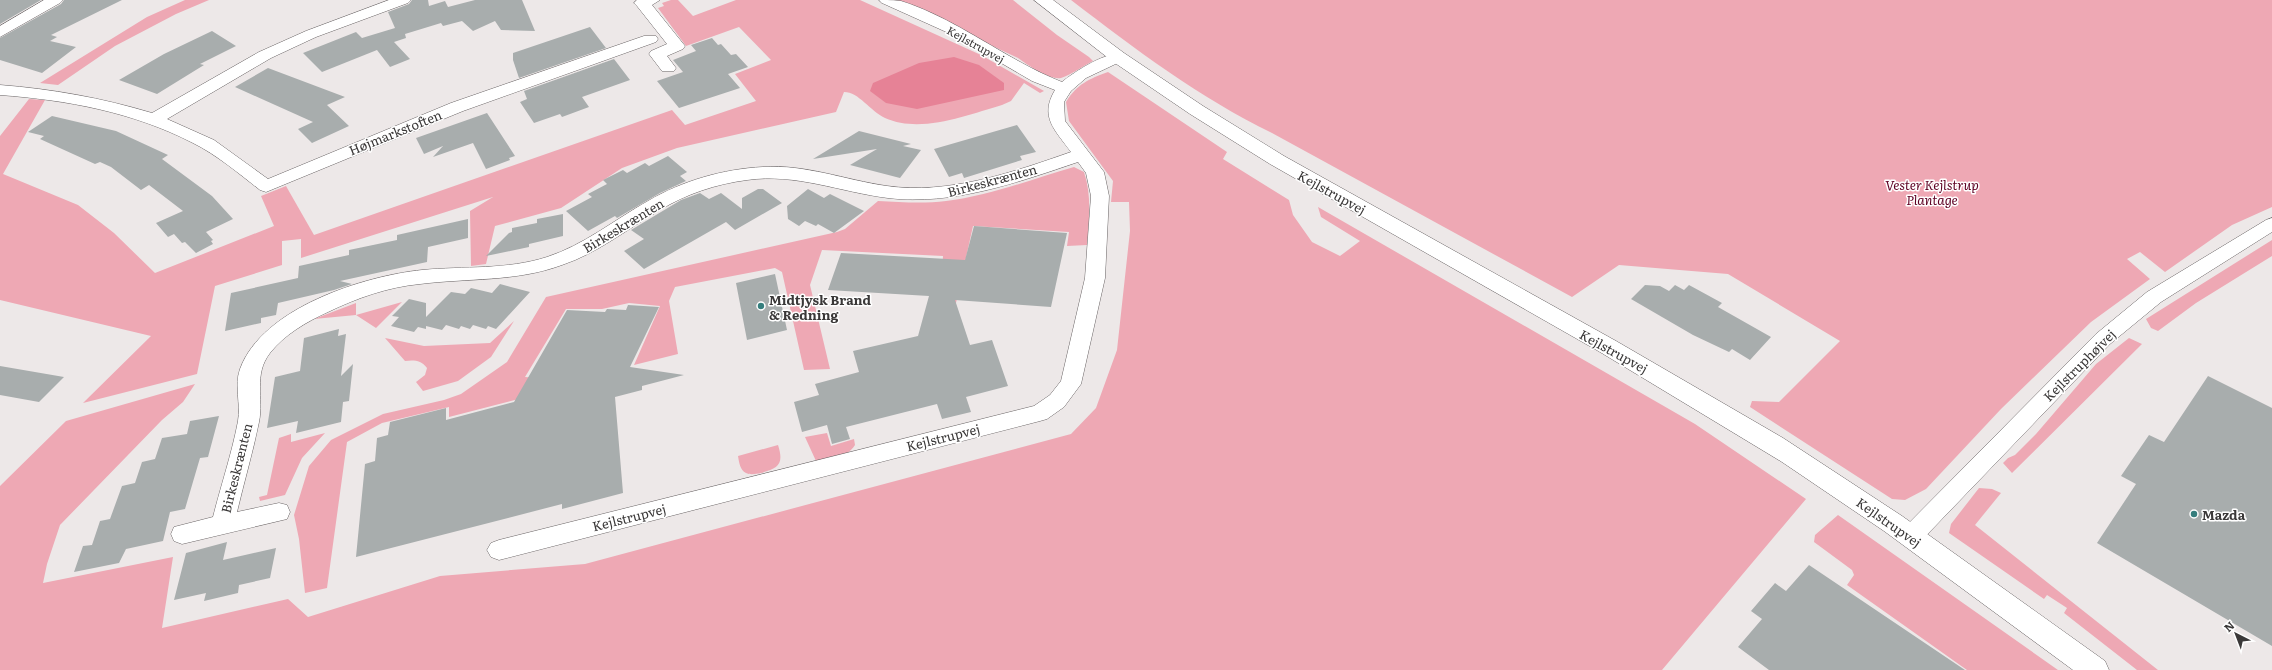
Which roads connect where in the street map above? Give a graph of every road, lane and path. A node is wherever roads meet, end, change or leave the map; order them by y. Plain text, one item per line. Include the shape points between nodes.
1 (55, 0) edge
2 (403, 0) edge
3 (652, 0) edge
4 (887, 0) edge
5 (1042, 0) edge
6 (0, 32) edge
7 (650, 39) dead end
8 (1118, 57) junction
9 (668, 68) dead end
10 (1064, 88) junction
11 (0, 90) edge
12 (153, 120) junction
13 (1082, 154) junction
14 (2272, 224) edge
15 (278, 512) dead end
16 (222, 525) junction
17 (182, 534) dead end
18 (1911, 536) junction
19 (499, 550) dead end
20 (2095, 670) edge

1 - 6 street
2 - 12 street via 318,31 272,52
3 - 9 street via 642,3 677,46 657,54
4 - 10 street, Kejlstrupvej via 958,32 1038,78
5 - 8 street, Kejlstrupvej
7 - 12 street, Højmarkstoften via 457,107 266,186 229,158 199,140
8 - 10 street, Kejlstrupvej via 1080,76
8 - 18 street, Kejlstrupvej via 1213,122 1289,168 1689,394 1824,477
10 - 13 street, Kejlstrupvej via 1056,102 1057,121
11 - 12 street, Højmarkstoften via 32,92 92,102
13 - 16 street, Birkeskrænten via 972,188 938,194 885,191 778,171 746,174 708,182 675,195 589,246 550,263 511,272 418,277 371,288 321,306 288,324 273,336 251,366 247,379 249,416
13 - 19 street, Kejlstrupvej via 1095,172 1100,196 1095,278 1071,384 1057,401 1040,413
14 - 18 street, Kejlstruphøjvej via 2154,297 2103,339
15 - 16 street, Birkeskrænten
16 - 17 street, Birkeskrænten
18 - 20 street, Kejlstrupvej

